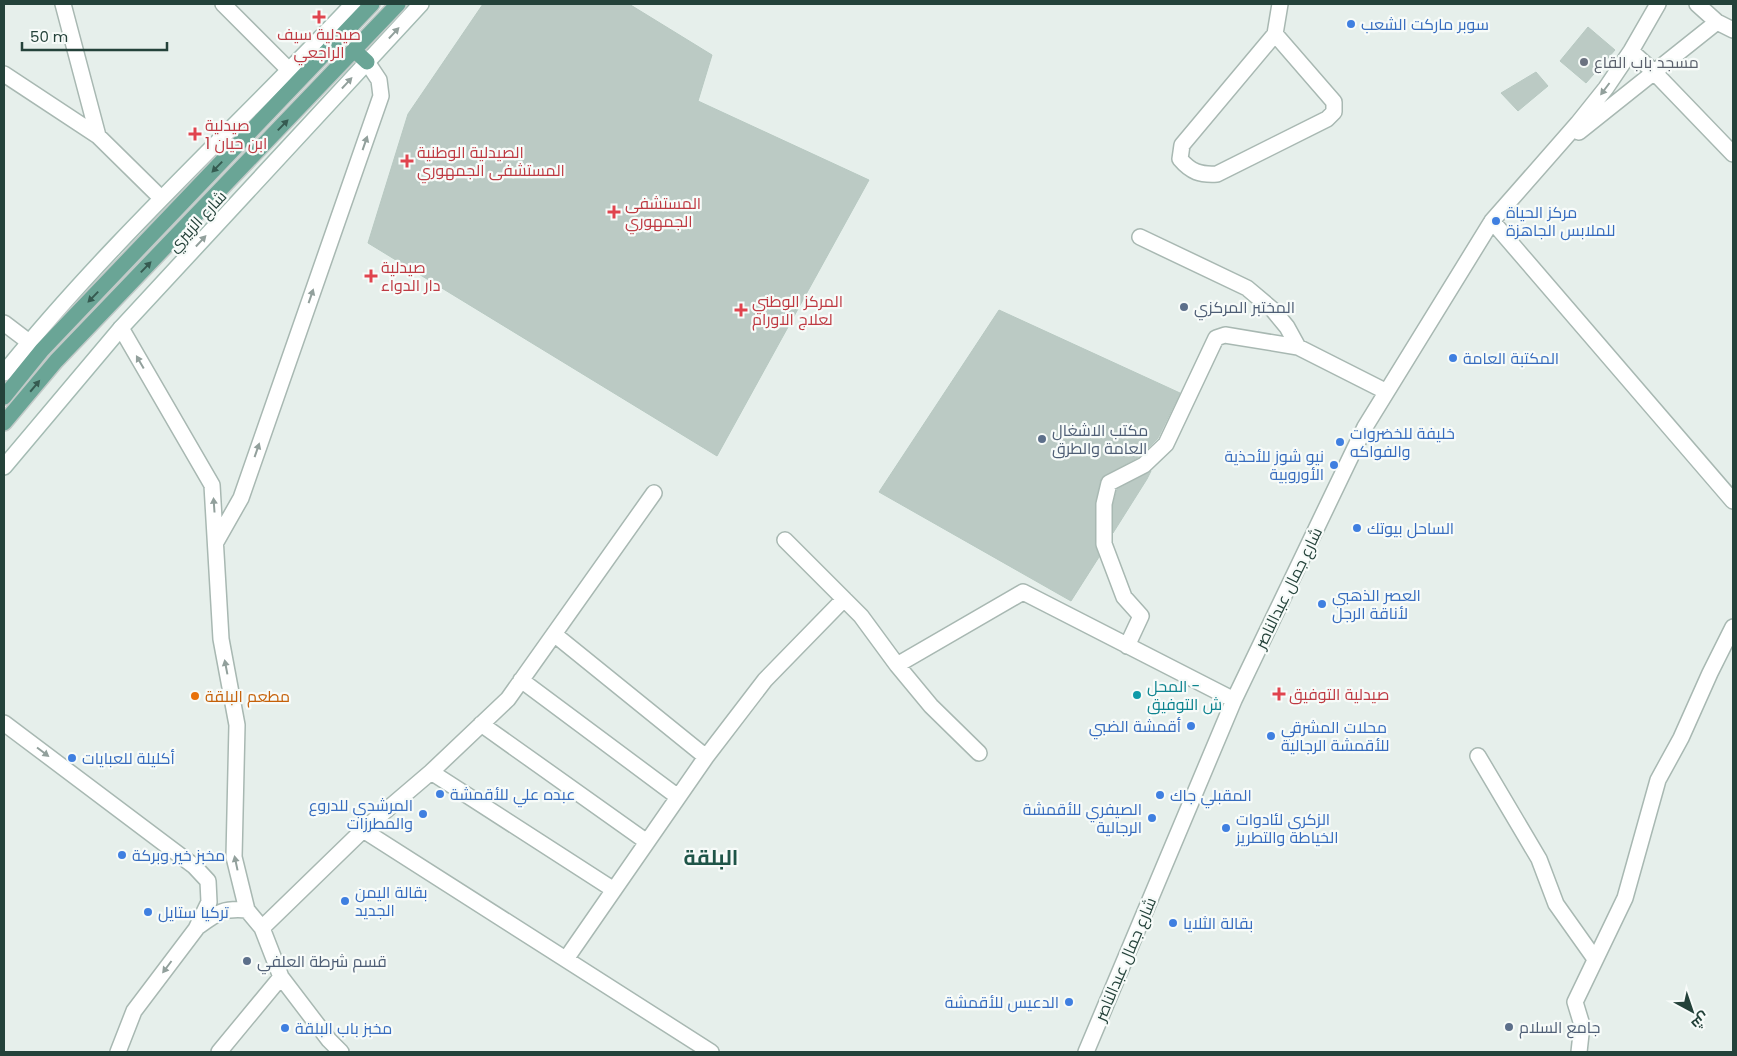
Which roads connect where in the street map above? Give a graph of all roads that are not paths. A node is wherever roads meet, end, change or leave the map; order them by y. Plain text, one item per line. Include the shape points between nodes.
1 (63, 4) edge
2 (223, 4) edge
3 (354, 4) edge
4 (372, 4) edge
5 (398, 4) edge
6 (421, 4) edge
7 (1280, 4) edge
8 (1658, 4) edge
9 (1697, 4) edge
10 (1717, 22) junction
11 (1733, 30) edge
12 (1275, 34) junction
13 (1733, 42) edge
14 (355, 50) junction
15 (1631, 52) junction
16 (367, 62) junction
17 (1654, 72) junction
18 (4, 74) edge
19 (294, 76) junction
20 (98, 136) junction
21 (1733, 154) edge
22 (1548, 156) junction
23 (161, 198) junction
24 (1492, 221) junction
25 (1140, 237) dead end
26 (4, 323) edge
27 (121, 328) junction
28 (29, 342) junction
29 (1298, 347) junction
30 (4, 373) edge
31 (1385, 391) junction
32 (4, 397) edge
33 (4, 423) edge
34 (4, 467) edge
35 (654, 493) dead end
36 (1733, 501) edge
37 (785, 540) dead end
38 (216, 542) junction
39 (844, 599) junction
40 (1733, 627) edge
41 (554, 634) junction
42 (1128, 646) junction
43 (897, 665) junction
44 (521, 680) junction
45 (1234, 700) junction
46 (4, 722) edge
47 (481, 724) junction
48 (979, 753) dead end
49 (1478, 756) dead end
50 (706, 757) junction
51 (431, 772) junction
52 (678, 797) junction
53 (364, 830) junction
54 (647, 842) junction
55 (614, 890) junction
56 (247, 910) junction
57 (262, 928) junction
58 (196, 929) junction
59 (566, 959) junction
60 (1594, 959) junction
61 (281, 976) junction
62 (118, 1052) edge
63 (220, 1052) edge
64 (341, 1052) edge
65 (711, 1052) edge
66 (1086, 1052) edge
67 (1579, 1052) edge

1 - 20 street
2 - 19 street
3 - 19 street, شارع الزبيري
4 - 19 main road, شارع الزبيري
5 - 14 main road, شارع الزبيري
16 -> 6 street, شارع الزبيري
7 - 12 street
8 - 15 street, شارع جمال عبدالناصر
9 - 10 street
10 - 11 street
10 - 13 street
10 - 17 street, شارع جمال عبدالناصر
12 - 12 street via 1182,145 1180,159 1189,170 1203,175 1217,174 1334,112 1334,102
14 - 16 main road
33 -> 14 main road, شارع الزبيري via 56,360
15 - 17 street
15 -> 22 street, شارع جمال عبدالناصر via 1584,116
27 -> 16 street, شارع الزبيري
38 -> 16 street via 241,498 381,96 379,80
17 - 21 street
17 - 22 street, شارع جمال عبدالناصر
18 - 20 street
19 - 23 street, شارع الزبيري
19 -> 32 main road, شارع الزبيري via 42,350
20 - 23 street
22 - 24 street, شارع جمال عبدالناصر
23 - 28 street, شارع الزبيري
24 - 31 street, شارع جمال عبدالناصر
24 - 36 street
25 - 29 street via 1246,288 1287,327
26 - 28 street
27 - 34 street, شارع الزبيري
38 -> 27 street via 212,484
28 - 30 street, شارع الزبيري
29 - 31 street
29 - 42 street via 1225,335 1216,338 1166,444 1144,464 1109,483 1104,504 1104,544 1124,597 1141,616
31 - 45 street, شارع جمال عبدالناصر
35 - 41 street
37 - 39 street
56 -> 38 street via 234,857 237,724 221,639
39 - 43 street via 861,616
39 - 50 street via 765,680
40 - 60 street via 1658,780 1625,898
41 - 44 street
41 - 50 street
42 - 43 street via 1023,592
42 - 45 street
43 - 48 street via 931,706
44 - 47 street via 508,699
44 - 52 street
45 - 66 street, شارع جمال عبدالناصر
46 -> 58 street via 194,866 208,882 209,902
47 - 51 street
47 - 54 street
49 - 60 street via 1539,859 1556,904
50 - 52 street
51 - 53 street
51 - 55 street
52 - 54 street
53 - 57 street
53 - 59 street
54 - 55 street
55 - 59 street
56 - 57 street
56 - 58 street via 229,908
57 - 61 street
58 -> 62 street via 134,1011
59 - 65 street
60 - 67 street via 1575,1002 1582,1025
61 - 63 street
61 - 64 street via 328,1040

